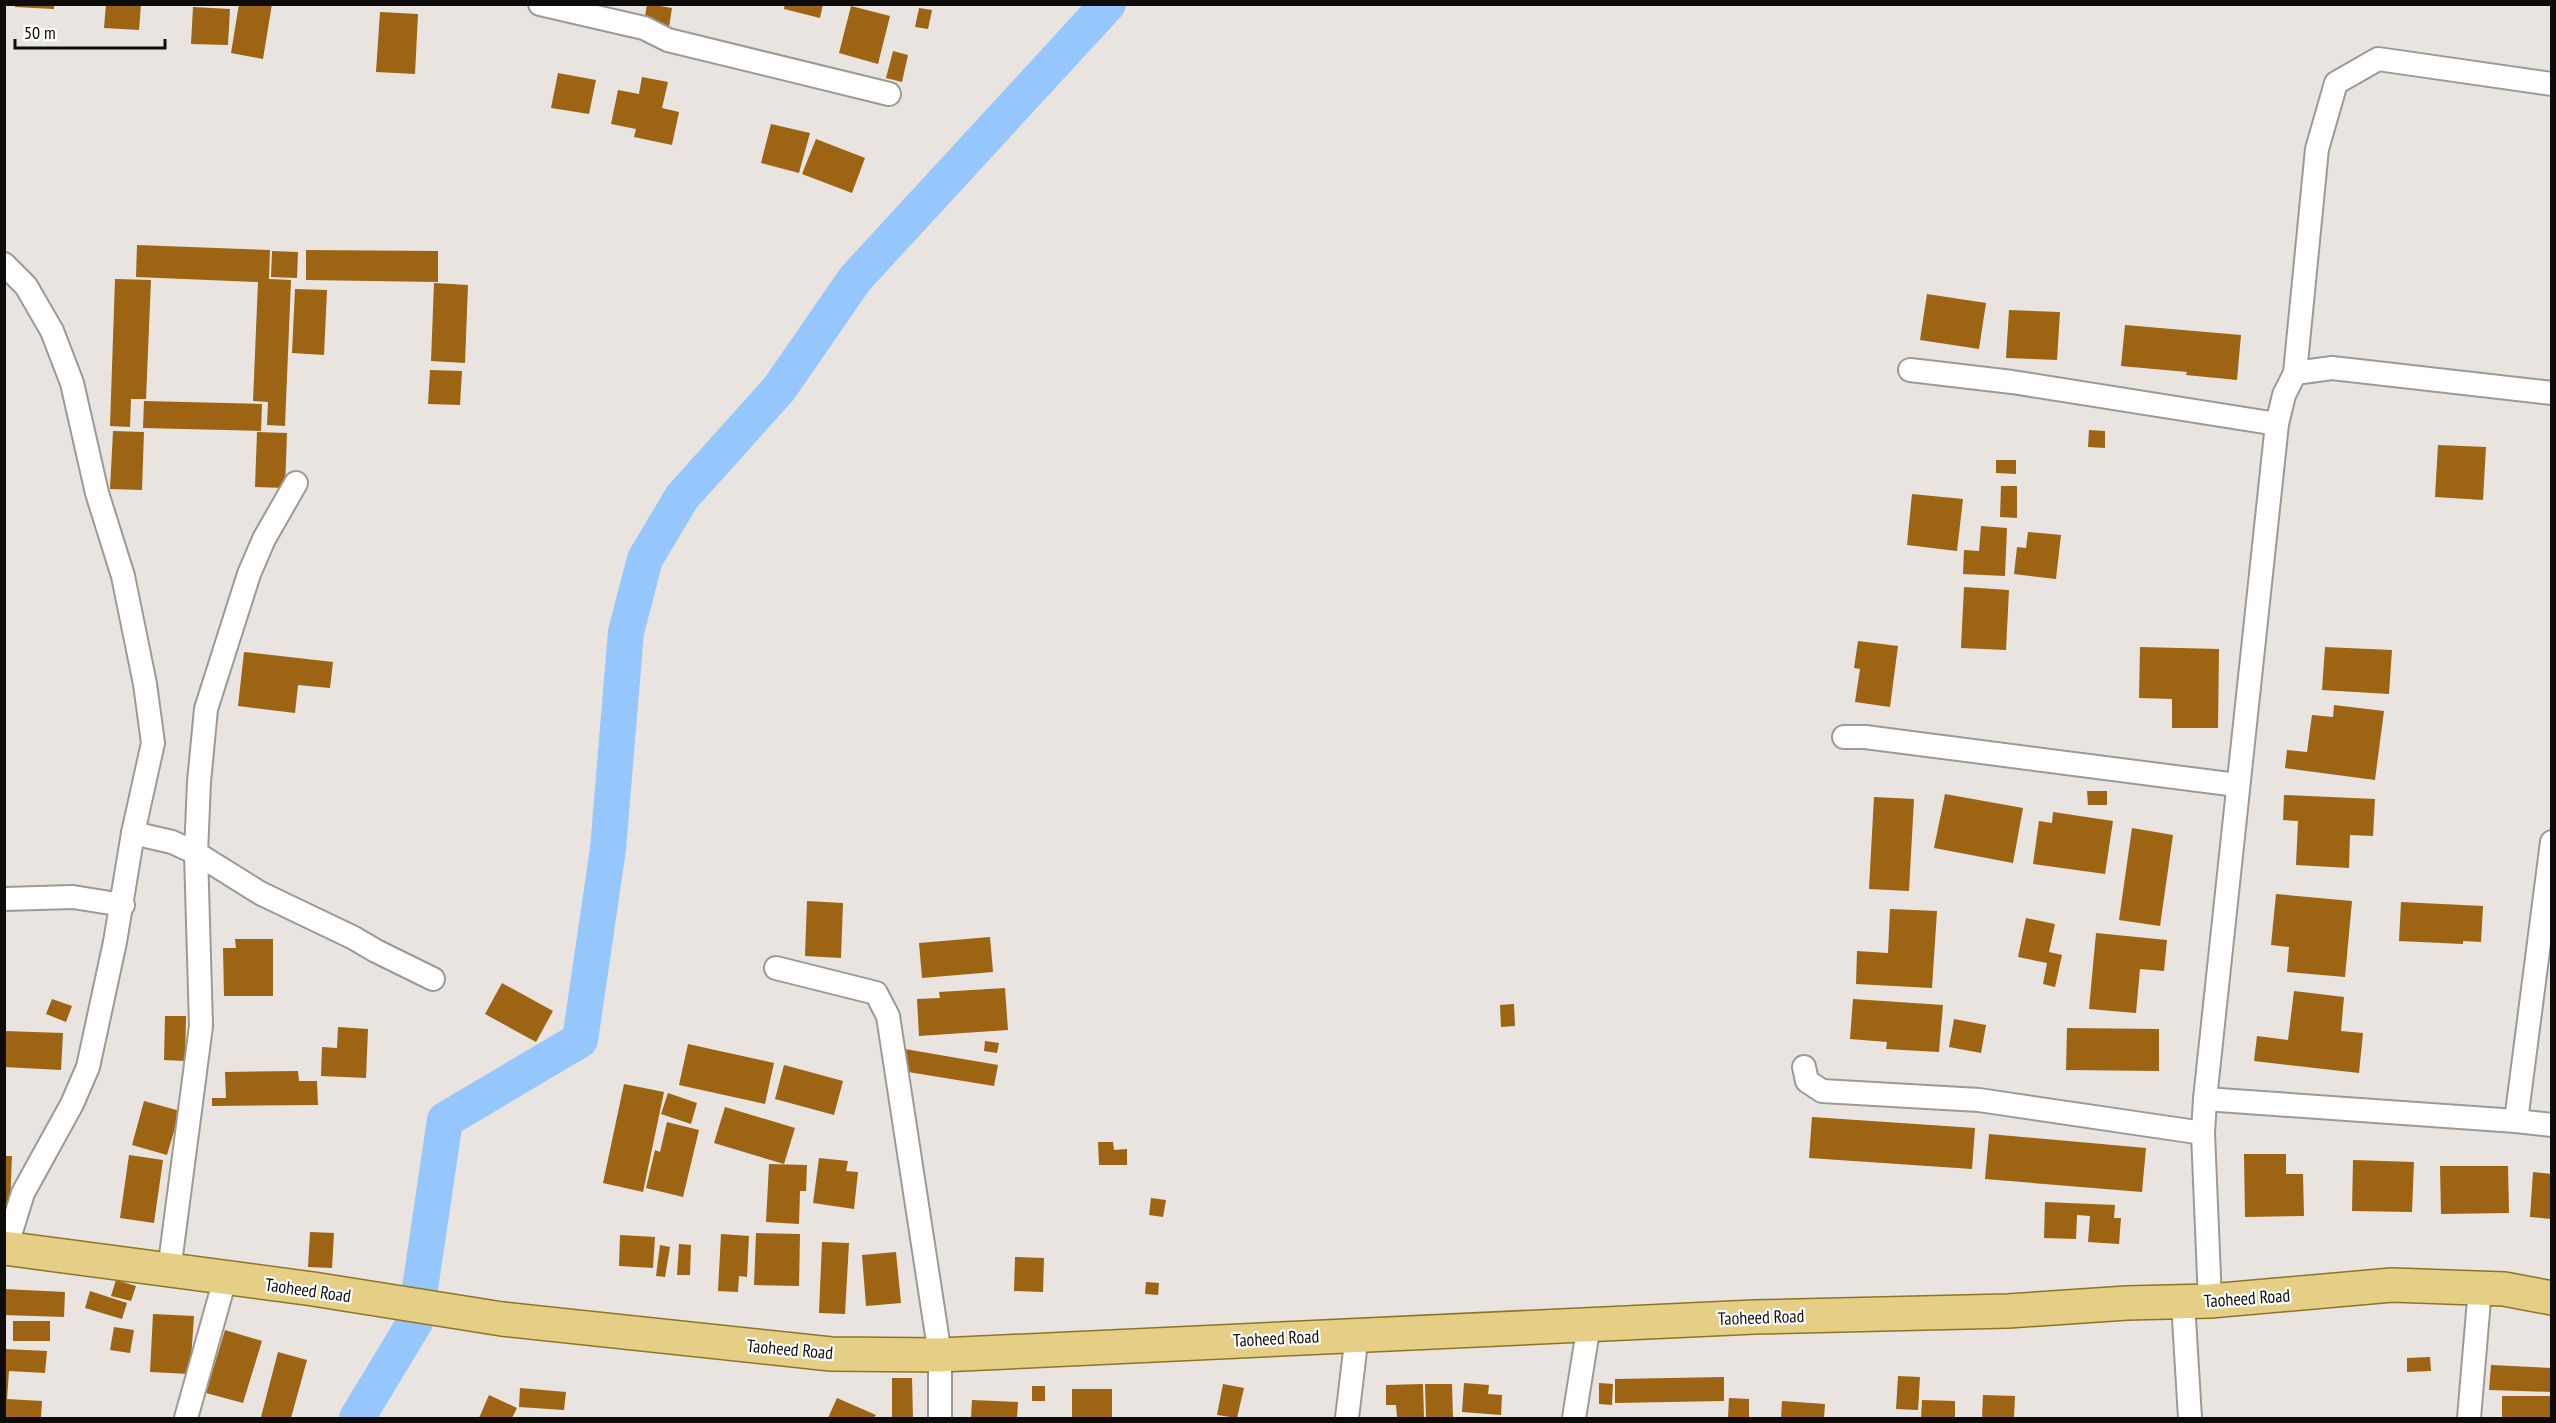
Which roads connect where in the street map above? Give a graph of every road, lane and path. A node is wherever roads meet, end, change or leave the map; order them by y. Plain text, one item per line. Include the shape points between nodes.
1 (540, 4) edge
2 (2552, 84) edge
3 (889, 94) dead end
4 (4, 264) edge
5 (1910, 370) dead end
6 (2295, 373) junction
7 (2552, 393) edge
8 (2277, 424) junction
9 (296, 483) dead end
10 (1844, 737) dead end
11 (2237, 785) junction
12 (133, 833) junction
13 (2552, 842) edge
14 (196, 852) junction
15 (4, 899) edge
16 (123, 905) junction
17 (776, 968) dead end
18 (433, 979) dead end
19 (1804, 1067) dead end
20 (2205, 1099) junction
21 (2517, 1121) junction
22 (2552, 1125) edge
23 (2203, 1132) junction
24 (5, 1248) edge
25 (169, 1271) junction
26 (225, 1279) junction
27 (2480, 1288) junction
28 (2552, 1298) edge
29 (2196, 1302) junction
30 (1589, 1324) junction
31 (1357, 1334) junction
32 (940, 1355) junction
33 (186, 1419) edge
34 (940, 1419) edge
35 (1347, 1419) edge
36 (1574, 1419) edge
37 (2190, 1419) edge
38 (2469, 1419) edge

1 - 3 street
2 - 6 street via 2378,59 2336,83 2317,149
4 - 12 street via 26,286 52,331 72,383 97,493 123,576 153,743
5 - 8 street
6 - 7 street via 2332,368
6 - 8 street via 2284,395
8 - 11 street
9 - 14 street via 249,574 206,709
10 - 11 street
11 - 20 street
12 - 14 street
12 - 16 street
13 - 21 street
14 - 18 street via 261,893
14 - 25 street via 201,1026
15 - 16 street via 73,897
16 - 24 street via 87,1067 72,1104 24,1193
17 - 32 street via 876,993 888,1016
19 - 23 street via 1807,1081 1822,1091 1979,1100
20 - 21 street
20 - 23 street
21 - 22 street
23 - 29 street
24 - 25 main road, Taoheed Road
25 - 26 main road, Taoheed Road
26 - 32 main road, Taoheed Road via 502,1319 831,1354
26 - 33 street
27 - 28 main road, Taoheed Road
27 - 29 main road, Taoheed Road via 2392,1286
27 - 38 street
29 - 30 main road, Taoheed Road
29 - 37 street
30 - 31 main road, Taoheed Road
30 - 36 street
31 - 32 main road, Taoheed Road
31 - 35 street
32 - 34 street

